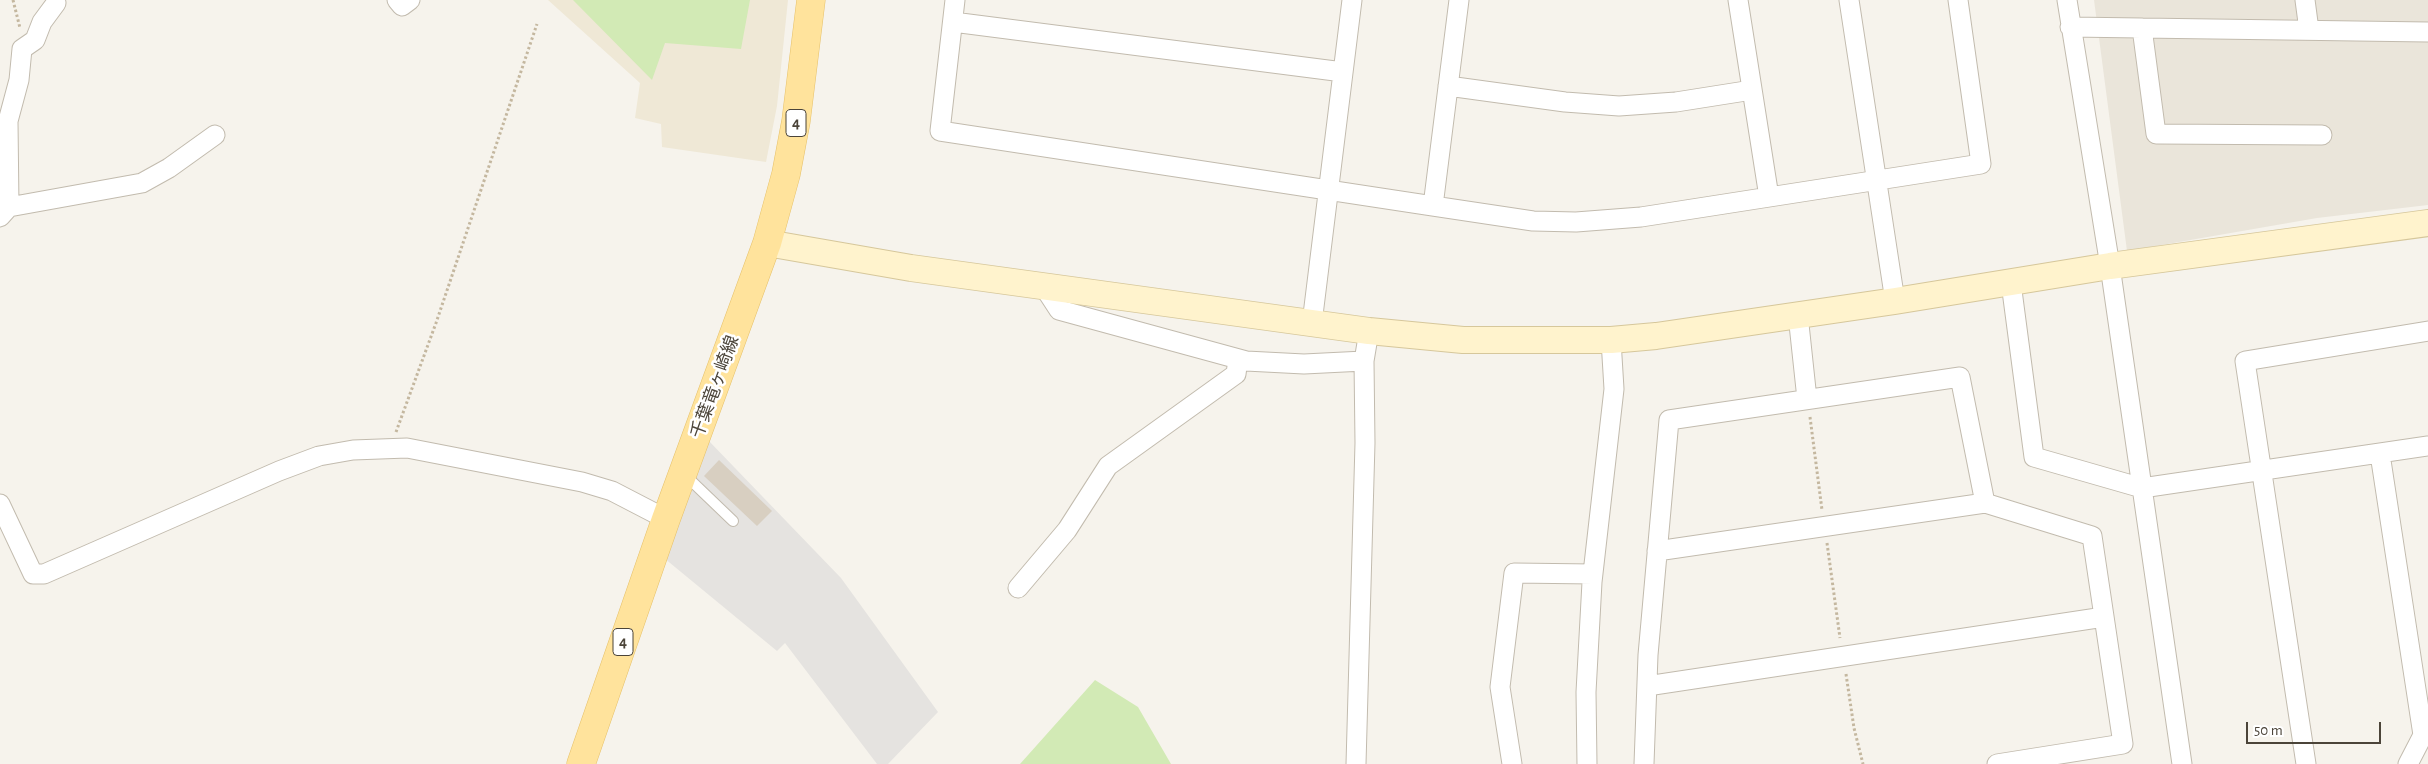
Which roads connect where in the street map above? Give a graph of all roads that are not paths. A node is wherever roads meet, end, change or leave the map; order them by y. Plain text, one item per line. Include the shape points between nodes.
1 (397, 0) edge
2 (410, 0) edge
3 (810, 0) edge
4 (956, 0) edge
5 (1352, 0) edge
6 (1459, 0) edge
7 (1738, 0) edge
8 (1848, 0) edge
9 (1958, 0) edge
10 (2066, 0) edge
11 (2305, 0) edge
12 (56, 3) dead end
13 (953, 22) junction
14 (2070, 27) junction
15 (2142, 28) junction
16 (2309, 30) junction
17 (2428, 32) edge
18 (1343, 72) junction
19 (1448, 86) junction
20 (1752, 90) junction
21 (2322, 135) dead end
22 (215, 136) dead end
23 (1876, 180) junction
24 (1327, 191) junction
25 (1769, 197) junction
26 (1433, 206) junction
27 (5, 212) edge
28 (2428, 223) edge
29 (767, 243) junction
30 (2110, 266) junction
31 (2011, 282) junction
32 (1044, 287) junction
33 (1895, 301) junction
34 (1798, 315) junction
35 (1312, 323) junction
36 (1369, 331) junction
37 (2428, 331) edge
38 (1611, 340) junction
39 (1238, 359) junction
40 (1364, 361) junction
41 (1808, 399) junction
42 (2428, 446) edge
43 (2380, 454) junction
44 (2262, 469) junction
45 (683, 474) junction
46 (2142, 488) junction
47 (1985, 503) junction
48 (0, 504) edge
49 (666, 519) junction
50 (733, 522) dead end
51 (1658, 551) junction
52 (1593, 574) junction
53 (1018, 588) dead end
54 (2104, 617) junction
55 (2421, 671) edge
56 (1647, 686) junction
57 (581, 764) edge
58 (1356, 764) edge
59 (1512, 764) edge
60 (1588, 764) edge
61 (1644, 764) edge
62 (1997, 764) edge
63 (2182, 764) edge
64 (2306, 764) edge
65 (2408, 764) edge

1 - 2 street via 402,6
3 - 29 main road, 千葉竜ヶ崎線 / 4 via 796,121 786,174
4 - 13 street
5 - 18 street
6 - 19 street
7 - 20 street
8 - 23 street
9 - 23 street via 1981,164
10 - 14 street
11 - 16 street
12 - 27 street via 42,22 35,40 22,49 19,80 8,121
13 - 18 street
13 - 24 street via 940,131
14 - 15 street
14 - 30 street
15 - 16 street
15 - 21 street via 2156,134
16 - 17 street
18 - 24 street
19 - 20 street via 1619,106 1676,102
19 - 26 street
20 - 25 street
22 - 27 street via 142,183
23 - 25 street
23 - 33 street
24 - 26 street
24 - 35 street
25 - 26 street via 1641,217 1576,222 1533,220
28 - 30 street
29 - 32 street
29 - 45 main road, 千葉竜ヶ崎線 / 4
30 - 31 street
30 - 46 street
31 - 33 street
31 - 46 street via 2034,457
32 - 35 street
32 - 39 street via 1059,310
33 - 34 street
34 - 38 street
34 - 41 street
35 - 36 street
36 - 38 street via 1463,340
36 - 40 street
37 - 44 street via 2245,361
38 - 52 street via 1614,389
39 - 40 street via 1304,364
39 - 53 street via 1236,374 1108,466 1067,530
40 - 58 street via 1365,443
41 - 47 street via 1960,378
41 - 51 street via 1669,420
42 - 43 street
43 - 44 street
43 - 55 street
44 - 46 street
44 - 64 street
45 - 49 main road, 千葉竜ヶ崎線 / 4
45 - 50 lane
46 - 63 street
47 - 51 street
47 - 54 street via 2092,536
48 - 49 street via 33,574 44,574 319,456 353,450 407,448 582,482 612,491
49 - 57 main road, 千葉竜ヶ崎線 / 4
51 - 56 street
52 - 59 street via 1514,573 1500,687
52 - 60 street via 1586,692
54 - 56 street
54 - 62 street via 2123,744
55 - 65 street via 2423,735
56 - 61 street

